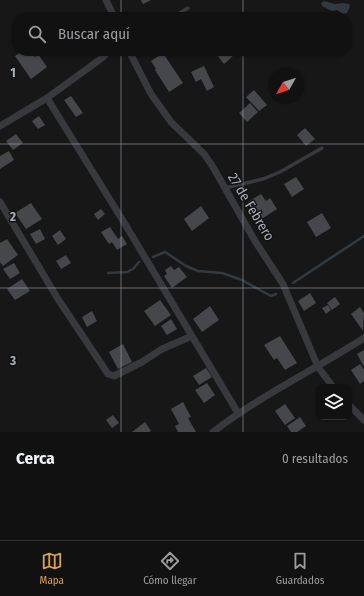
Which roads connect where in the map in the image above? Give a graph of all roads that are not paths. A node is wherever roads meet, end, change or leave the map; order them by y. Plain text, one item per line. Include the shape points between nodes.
1 (106, 0) edge
2 (188, 8) dead end
3 (112, 12) edge
4 (181, 12) edge
5 (104, 56) edge
6 (132, 56) edge
7 (48, 98) junction
8 (0, 126) edge
9 (322, 148) dead end
10 (224, 188) junction
11 (0, 202) edge
12 (192, 336) junction
13 (364, 338) edge
14 (318, 367) junction
15 (331, 384) edge
16 (352, 408) edge
17 (238, 413) junction
18 (364, 420) edge
19 (213, 432) edge

1 - 3 street
2 - 4 lane
5 - 7 street
6 - 10 street, 27 de Febrero via 151,94 171,122 204,154
7 - 8 street
7 - 12 street
9 - 10 lane via 268,177
10 - 14 street, 27 de Febrero via 283,284
11 - 12 street via 58,299 108,374 114,376 162,349
12 - 17 street
13 - 14 street
14 - 15 street, 27 de Febrero
14 - 17 street
16 - 18 street
17 - 19 street

